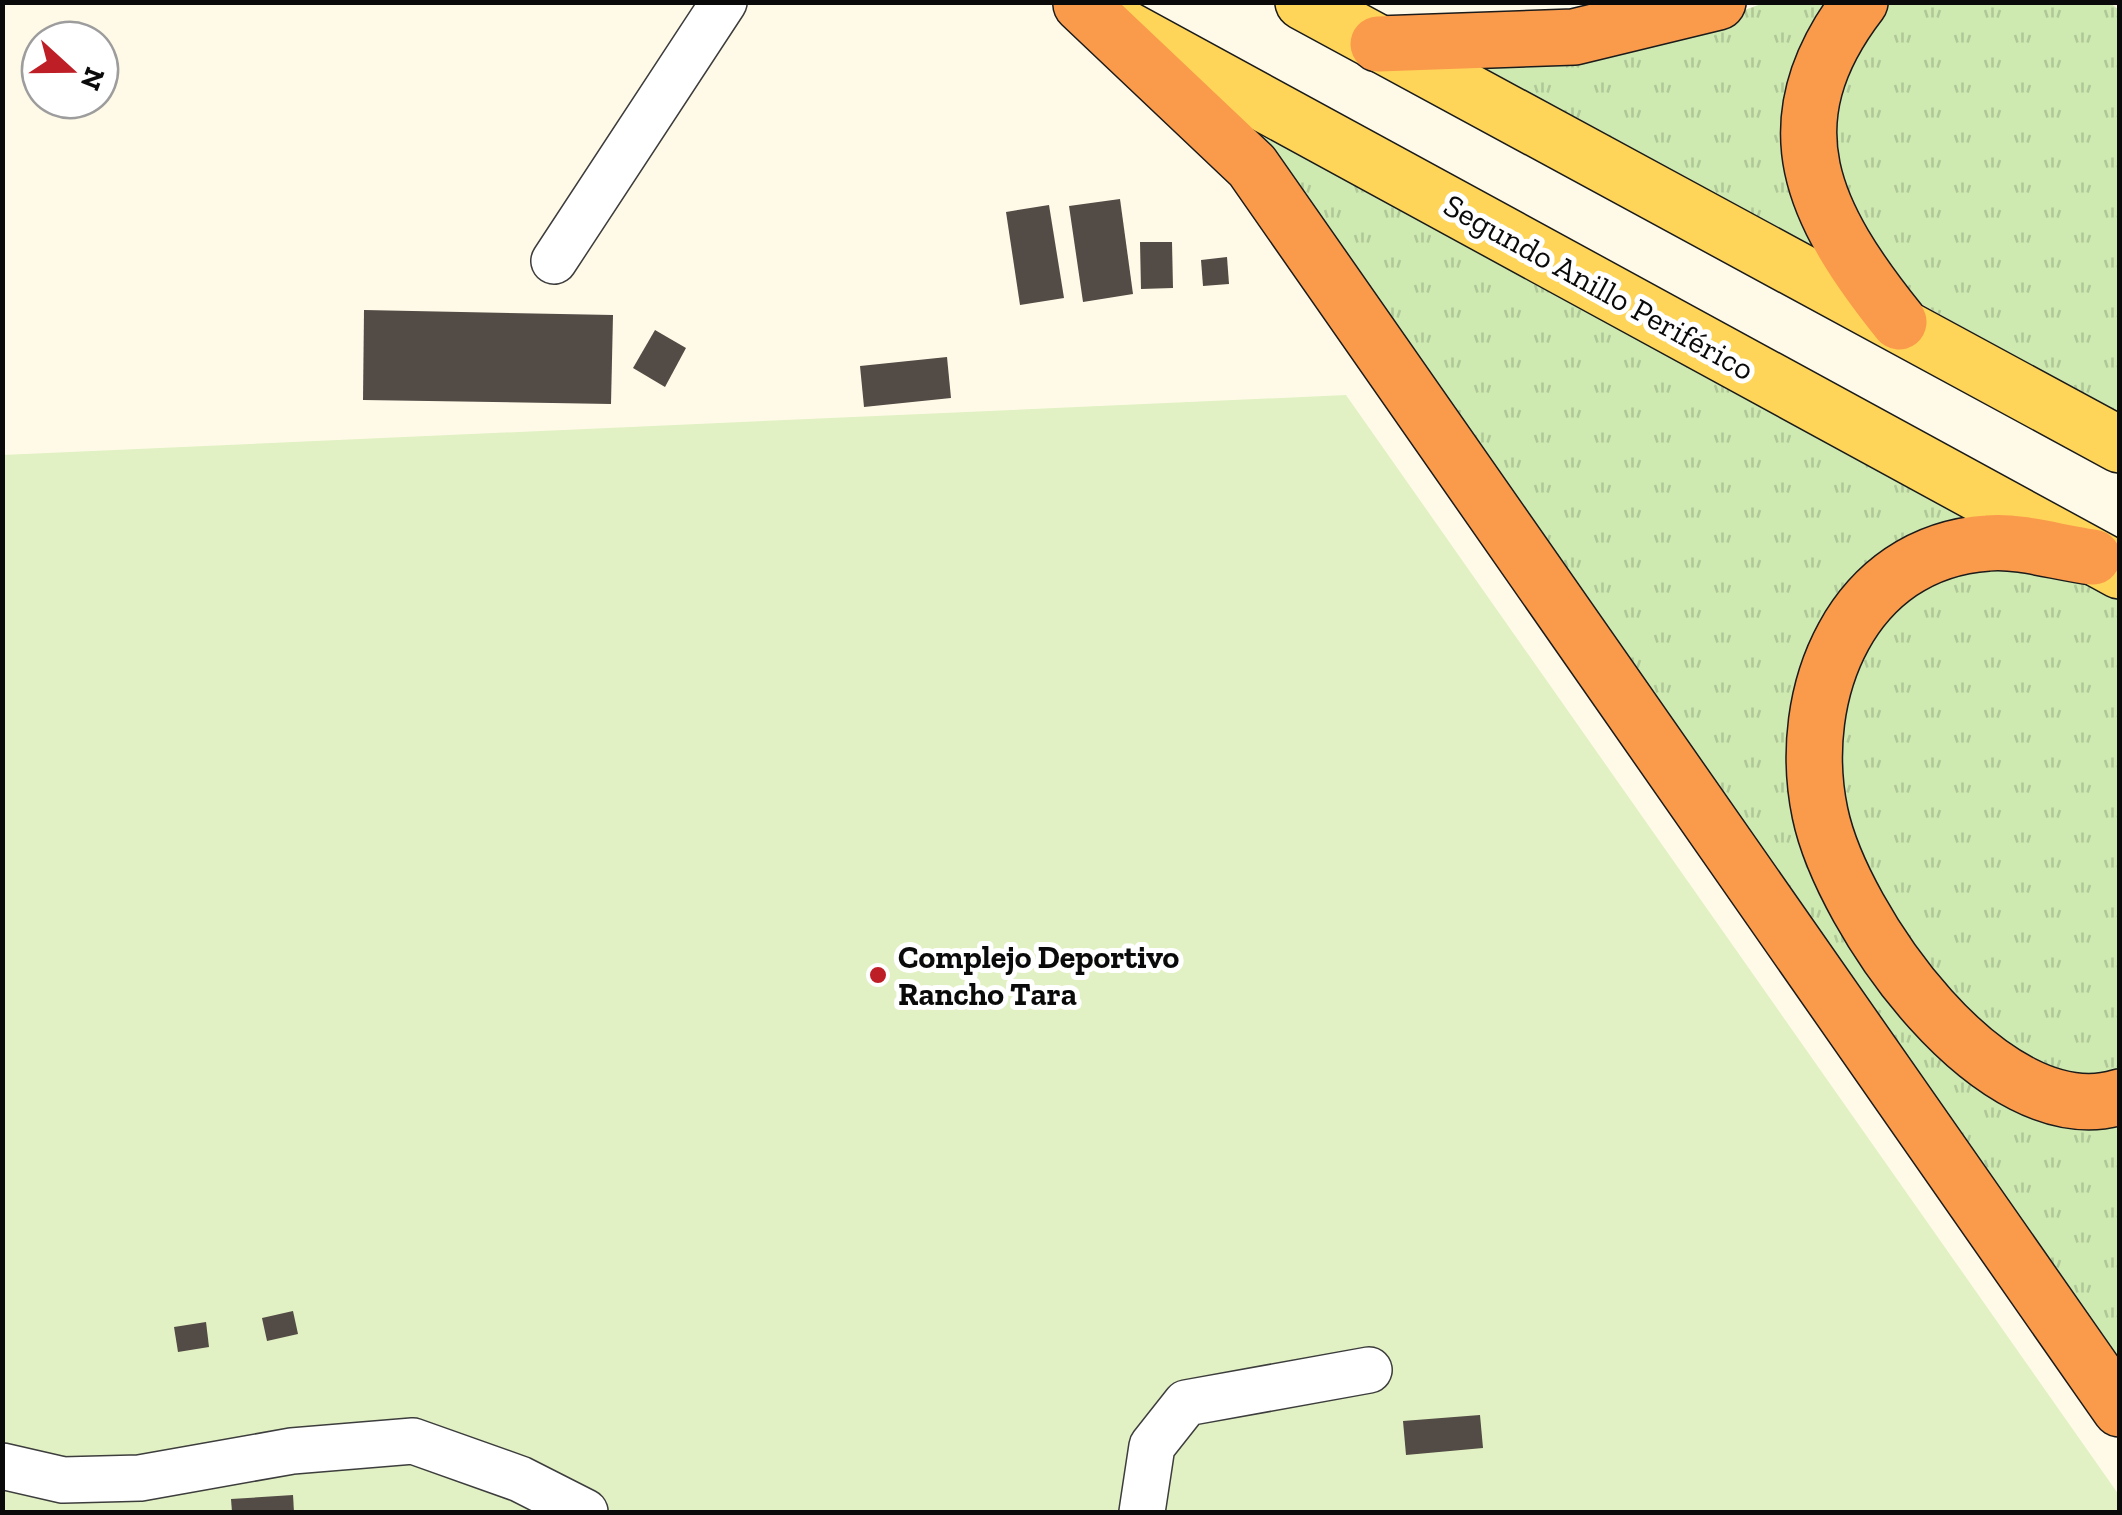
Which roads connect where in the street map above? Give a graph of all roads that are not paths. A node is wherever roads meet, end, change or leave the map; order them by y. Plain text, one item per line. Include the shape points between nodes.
1 (724, 2) edge
2 (1304, 2) edge
3 (1718, 2) edge
4 (1860, 2) edge
5 (1080, 3) edge
6 (1378, 44) junction
7 (554, 262) dead end
8 (1898, 322) junction
9 (2120, 445) edge
10 (2106, 564) edge
11 (2120, 1097) edge
12 (1369, 1370) dead end
13 (2120, 1409) edge
14 (2, 1466) edge
15 (585, 1512) edge
16 (1142, 1512) edge

1 - 7 lane
2 - 6 main road
3 - 6 highway via 1574,37
4 - 8 highway via 1833,37 1808,113 1812,180 1847,258
5 - 10 main road, Segundo Anillo Periférico
5 - 13 highway via 1252,166
6 - 8 main road
8 - 9 main road
10 - 11 highway via 1989,542 1920,557 1864,601 1830,661 1815,735 1820,814 1852,903 1922,1002 1989,1065 2044,1095
12 - 16 lane via 1186,1403 1152,1446
14 - 15 lane via 62,1480 140,1478 292,1451 413,1440 520,1478

